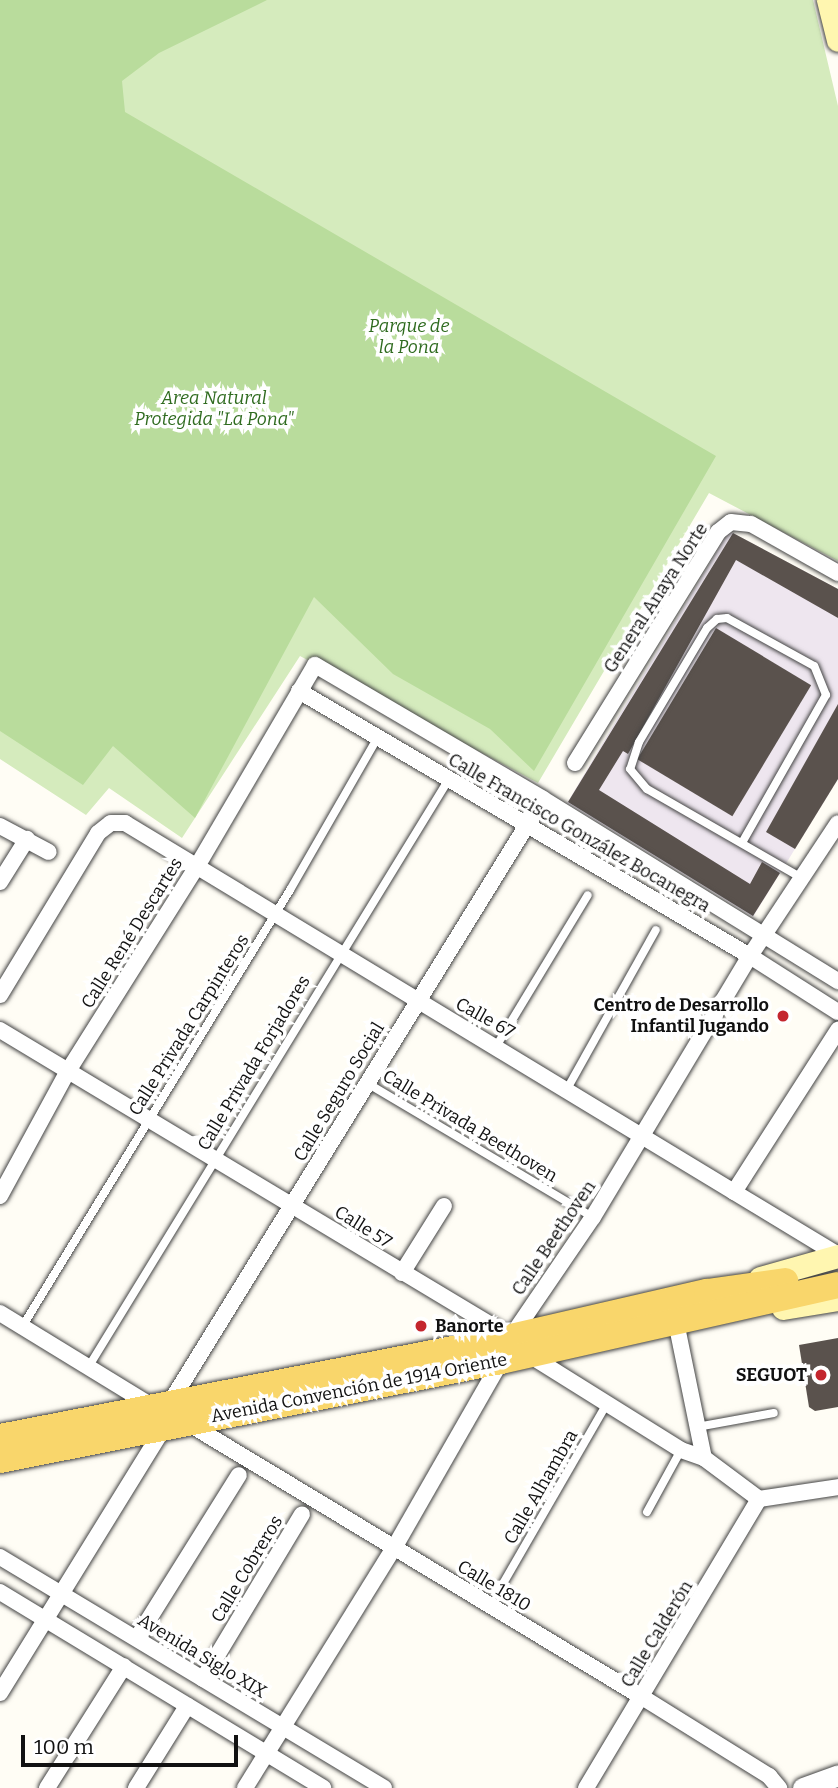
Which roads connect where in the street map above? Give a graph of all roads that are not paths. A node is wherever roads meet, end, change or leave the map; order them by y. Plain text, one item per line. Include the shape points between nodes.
1 (828, 0) edge
2 (838, 40) edge
3 (838, 573) edge
4 (315, 665) joint
5 (299, 691) junction
6 (377, 737) junction
7 (575, 763) dead end
8 (449, 779) junction
9 (543, 799) junction
10 (527, 825) junction
11 (0, 826) edge
12 (836, 830) edge
13 (27, 838) junction
14 (743, 841) junction
15 (49, 852) dead end
16 (196, 867) junction
17 (804, 880) junction
18 (0, 882) edge
19 (588, 895) dead end
20 (274, 916) junction
21 (656, 930) dead end
22 (766, 937) junction
23 (338, 956) junction
24 (750, 956) junction
25 (838, 981) edge
26 (0, 995) edge
27 (416, 1002) junction
28 (838, 1013) edge
29 (0, 1030) edge
30 (838, 1030) edge
31 (497, 1045) junction
32 (68, 1071) junction
33 (367, 1083) junction
34 (567, 1089) junction
35 (149, 1120) junction
36 (642, 1135) junction
37 (214, 1158) junction
38 (734, 1192) junction
39 (0, 1196) edge
40 (293, 1206) junction
41 (444, 1206) dead end
42 (593, 1217) junction
43 (838, 1256) edge
44 (838, 1271) edge
45 (402, 1273) junction
46 (838, 1284) edge
47 (777, 1289) junction
48 (838, 1299) edge
49 (712, 1304) junction
50 (0, 1313) edge
51 (676, 1322) junction
52 (22, 1327) junction
53 (513, 1351) junction
54 (89, 1366) junction
55 (608, 1402) junction
56 (774, 1413) dead end
57 (169, 1415) junction
58 (697, 1427) junction
59 (0, 1437) edge
60 (681, 1450) junction
61 (704, 1458) junction
62 (0, 1460) edge
63 (239, 1475) dead end
64 (838, 1487) edge
65 (759, 1499) junction
66 (646, 1512) dead end
67 (302, 1514) dead end
68 (394, 1548) junction
69 (0, 1557) edge
70 (501, 1587) dead end
71 (0, 1592) edge
72 (61, 1595) junction
73 (45, 1620) junction
74 (137, 1638) junction
75 (124, 1666) junction
76 (203, 1679) junction
77 (0, 1693) edge
78 (642, 1697) junction
79 (187, 1706) junction
80 (281, 1726) junction
81 (266, 1753) junction
82 (838, 1775) edge
83 (47, 1788) edge
84 (136, 1788) edge
85 (245, 1788) edge
86 (323, 1788) edge
87 (384, 1788) edge
88 (586, 1788) edge
89 (779, 1788) edge
90 (803, 1788) edge

1 - 2 main road
3 - 7 street, General Anaya Norte via 751,524 731,522 718,532
4 - 5 street, Calle René Descartes
4 - 9 street, Calle Francisco González Bocanegra
5 - 6 street, Calle Francisco González Bocanegra
5 - 16 street, Calle René Descartes
6 - 8 street, Calle Francisco González Bocanegra
6 - 20 lane, Calle Privada Carpinteros
8 - 10 street, Calle Francisco González Bocanegra
8 - 23 lane, Calle Privada Forjadores
9 - 10 street, Calle Seguro Social
9 - 22 street, Calle Francisco González Bocanegra
10 - 24 street, Calle Francisco González Bocanegra
10 - 27 street, Calle Seguro Social
11 - 13 street
12 - 17 street, Calle Beethoven
13 - 15 street
13 - 18 street
14 - 14 lane via 647,789 630,769 639,742 707,628 717,619 727,618 814,666 826,695
14 - 17 lane
16 - 20 street, Calle 67
16 - 26 street, Calle 67 via 125,823 111,823 98,832
16 - 32 street, Calle René Descartes
17 - 22 street, Calle Beethoven
19 - 31 lane
20 - 23 street, Calle 67
20 - 35 lane, Calle Privada Carpinteros
21 - 34 lane
22 - 24 street, Calle Beethoven
22 - 25 street, Calle Francisco González Bocanegra
23 - 27 street, Calle 67
23 - 37 lane, Calle Privada Forjadores
24 - 28 street, Calle Francisco González Bocanegra
24 - 36 street, Calle Beethoven
27 - 31 street, Calle 67
27 - 33 street, Calle Seguro Social
29 - 32 street, Calle 57
30 - 38 street
31 - 34 street, Calle 67
32 - 35 street, Calle 57
32 - 39 street, Calle René Descartes
33 - 40 street, Calle Seguro Social
33 - 42 lane, Calle Privada Beethoven
34 - 36 street, Calle 67
35 - 37 street, Calle 57
35 - 52 lane, Calle Privada Carpinteros
36 - 38 street, Calle 67
36 - 42 street, Calle Beethoven
37 - 40 street, Calle 57
37 - 54 lane, Calle Privada Forjadores
38 - 43 street, Calle 67
40 - 45 street, Calle 57
40 - 57 street, Calle Seguro Social
41 - 45 street
42 - 53 street, Calle Beethoven
43 - 49 main road, Avenida Convención de 1914 Oriente
44 - 47 main road, Avenida Convención de 1914 Oriente
45 - 53 street, Calle 57
46 - 47 main road, Avenida Convención de 1914 Oriente
47 - 49 main road, Avenida Convención de 1914 Oriente
48 - 49 main road, Avenida Convención de 1914 Oriente
49 - 51 main road, Avenida Convención de 1914 Oriente
49 - 53 main road, Avenida Convención de 1914 Oriente
50 - 52 street, Calle 1810
51 - 53 main road, Avenida Convención de 1914 Oriente
51 - 58 street
52 - 54 street, Calle 1810
53 - 55 street, Calle 57
53 - 57 main road, Avenida Convención de 1914 Oriente
53 - 68 street, Calle Beethoven
54 - 57 street, Calle 1810
55 - 60 street, Calle 57
55 - 70 lane, Calle Alhambra
56 - 58 lane
57 - 59 main road, Avenida Convención de 1914 Oriente
57 - 62 main road, Avenida Convención de 1914 Oriente
57 - 68 street, Calle 1810
57 - 72 street, Calle Seguro Social
58 - 61 street
60 - 61 street, Calle 57
60 - 66 lane
61 - 65 street, Calle 57
63 - 74 street
64 - 65 street
65 - 78 street, Calle Calderón
67 - 76 street, Calle Cobreros
68 - 78 street, Calle 1810
68 - 80 street, Calle Beethoven
69 - 72 street, Avenida Siglo XIX
71 - 73 street
72 - 73 street, Calle Seguro Social
72 - 74 street, Avenida Siglo XIX
73 - 75 street
73 - 77 street, Calle Seguro Social
74 - 76 street, Avenida Siglo XIX
75 - 79 street
75 - 83 street
76 - 80 street, Avenida Siglo XIX
78 - 88 street, Calle Calderón
78 - 89 street, Calle 1810 via 769,1776
79 - 81 street
79 - 84 street
80 - 81 street, Calle Beethoven
80 - 87 street, Avenida Siglo XIX
81 - 85 street, Calle Beethoven
81 - 86 street
82 - 90 street

